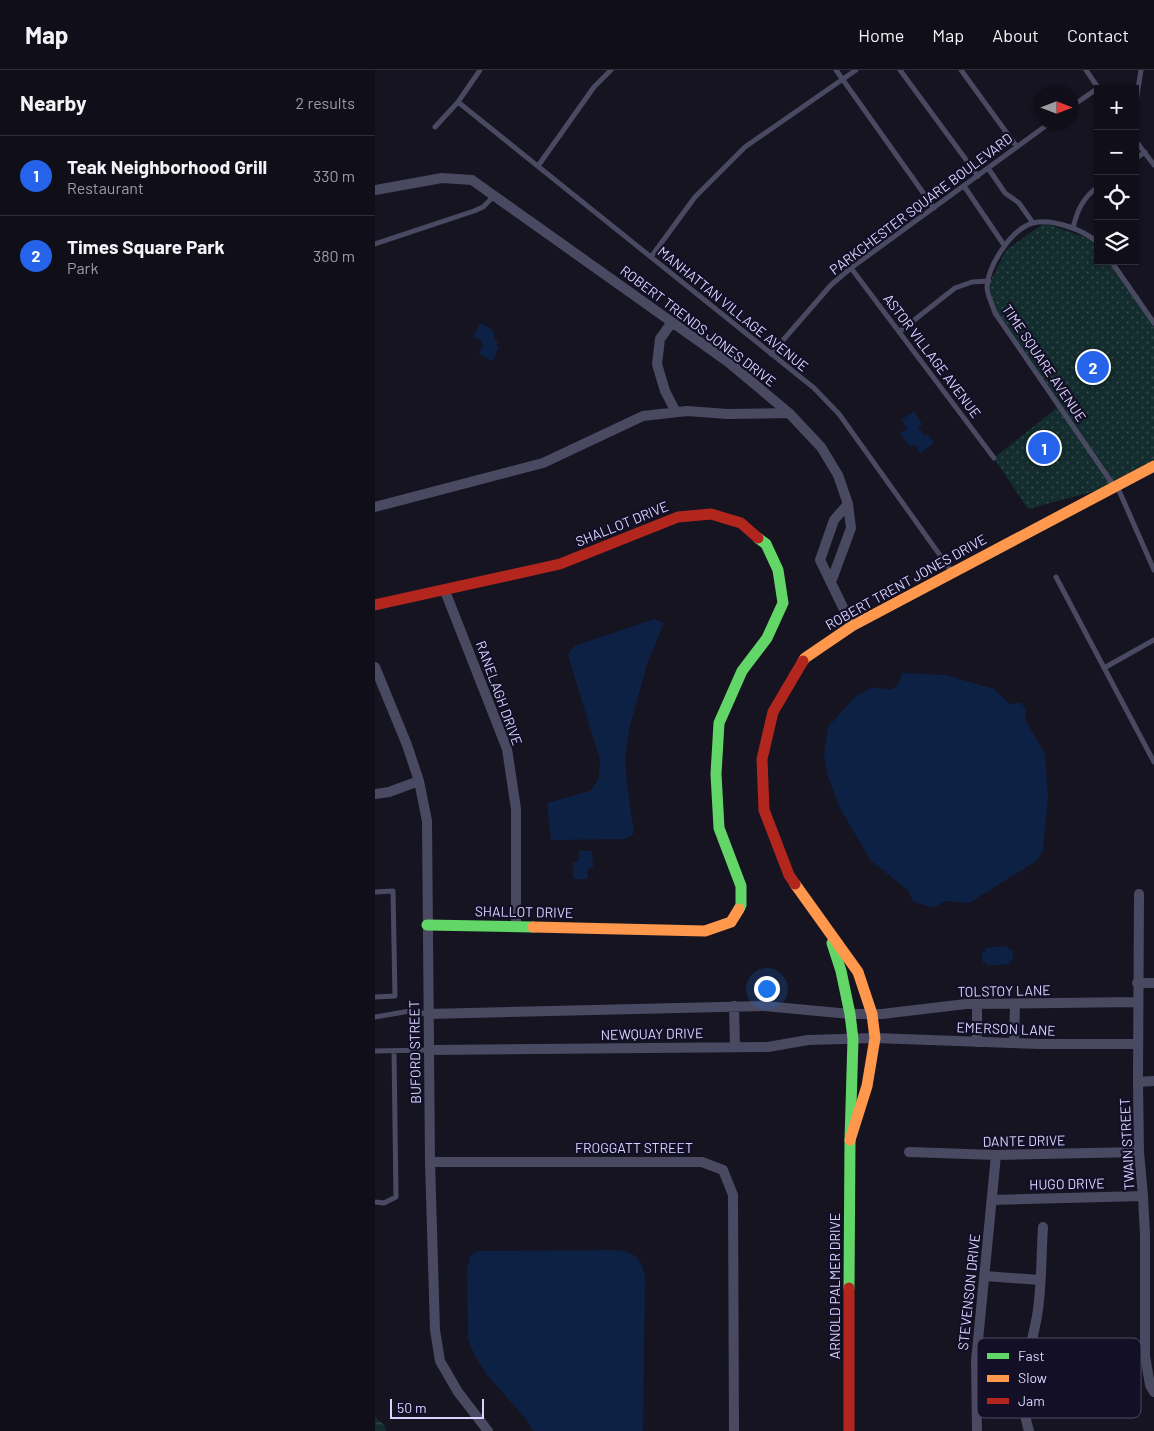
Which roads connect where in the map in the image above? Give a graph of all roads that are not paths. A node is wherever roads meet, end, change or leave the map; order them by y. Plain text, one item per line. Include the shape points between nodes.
1 (480, 70) edge
2 (611, 70) edge
3 (835, 70) edge
4 (856, 70) edge
5 (900, 70) edge
6 (961, 70) edge
7 (1086, 70) edge
8 (1141, 70) edge
9 (842, 79) junction
10 (1095, 85) edge
11 (1139, 85) edge
12 (1094, 92) edge
13 (458, 102) junction
14 (1079, 102) edge
15 (435, 126) dead end
16 (1040, 130) edge
17 (1139, 145) edge
18 (1017, 147) junction
19 (1145, 152) junction
20 (1139, 156) edge
21 (1154, 165) edge
22 (538, 166) junction
23 (988, 168) junction
24 (978, 176) junction
25 (964, 186) junction
26 (1094, 189) edge
27 (375, 190) edge
28 (494, 195) junction
29 (934, 208) junction
30 (1033, 223) junction
31 (1073, 228) junction
32 (1094, 241) edge
33 (375, 244) edge
34 (1004, 245) junction
35 (651, 257) junction
36 (1114, 265) edge
37 (851, 268) junction
38 (989, 281) junction
39 (672, 322) junction
40 (1154, 322) edge
41 (899, 332) junction
42 (771, 354) junction
43 (676, 412) junction
44 (789, 412) junction
45 (994, 458) dead end
46 (1154, 466) edge
47 (1116, 486) junction
48 (847, 504) junction
49 (375, 507) edge
50 (828, 535) junction
51 (846, 541) junction
52 (1154, 570) edge
53 (952, 572) junction
54 (1056, 577) dead end
55 (831, 582) junction
56 (445, 590) junction
57 (375, 605) edge
58 (853, 626) junction
59 (1154, 640) edge
60 (375, 667) edge
61 (1104, 668) junction
62 (1154, 762) edge
63 (419, 781) junction
64 (375, 794) edge
65 (375, 892) edge
66 (1139, 894) dead end
67 (427, 925) junction
68 (516, 927) junction
69 (827, 928) junction
70 (1137, 983) junction
71 (1154, 983) edge
72 (375, 997) edge
73 (1137, 1002) junction
74 (977, 1004) junction
75 (1015, 1004) junction
76 (734, 1006) junction
77 (428, 1014) junction
78 (850, 1014) junction
79 (872, 1014) junction
80 (375, 1017) edge
81 (875, 1038) junction
82 (853, 1039) junction
83 (977, 1042) junction
84 (1015, 1043) junction
85 (1137, 1044) junction
86 (735, 1047) junction
87 (375, 1050) edge
88 (394, 1050) junction
89 (429, 1050) junction
90 (1154, 1081) edge
91 (1138, 1082) junction
92 (850, 1140) junction
93 (909, 1152) dead end
94 (1139, 1152) junction
95 (997, 1156) junction
96 (430, 1162) junction
97 (1143, 1196) junction
98 (992, 1200) junction
99 (375, 1202) edge
100 (1149, 1220) edge
101 (1043, 1227) dead end
102 (985, 1276) junction
103 (1040, 1280) junction
104 (978, 1338) edge
105 (1032, 1338) edge
106 (977, 1352) edge
107 (1154, 1392) edge
108 (1026, 1418) edge
109 (488, 1431) edge
110 (734, 1431) edge
111 (849, 1431) edge
112 (977, 1431) edge
113 (1029, 1431) edge

1 - 13 lane
2 - 22 lane via 594,87
3 - 9 lane
4 - 9 lane
5 - 24 lane
6 - 18 lane
7 - 10 lane
8 - 11 lane
9 - 29 lane
9 - 35 lane via 745,147 695,197
12 - 14 lane
13 - 15 lane
13 - 22 lane, MANHATTAN VILLAGE AVENUE
16 - 18 lane, PARKCHESTER SQUARE BOULEVARD
17 - 19 lane
18 - 23 lane, PARKCHESTER SQUARE BOULEVARD
19 - 20 lane
19 - 21 lane
22 - 35 lane, MANHATTAN VILLAGE AVENUE
23 - 24 lane, PARKCHESTER SQUARE BOULEVARD
23 - 30 lane via 1005,193 1019,203
24 - 25 lane, PARKCHESTER SQUARE BOULEVARD
25 - 29 lane, PARKCHESTER SQUARE BOULEVARD
25 - 34 lane
26 - 31 lane via 1077,213
27 - 28 street, ROBERT TRENDS JONES DRIVE via 442,178 472,180
28 - 33 lane via 474,211
28 - 39 street, ROBERT TRENDS JONES DRIVE
29 - 37 lane, PARKCHESTER SQUARE BOULEVARD
30 - 31 lane
30 - 34 lane, TIME SQUARE AVENUE
31 - 32 lane
34 - 38 lane, TIME SQUARE AVENUE
35 - 42 lane, MANHATTAN VILLAGE AVENUE
36 - 40 lane
37 - 41 lane, ASTOR VILLAGE AVENUE
37 - 42 lane, PARKCHESTER SQUARE BOULEVARD via 831,285
38 - 41 lane via 955,288
38 - 47 lane, TIME SQUARE AVENUE via 987,288 995,313
39 - 43 street via 660,339 657,364
39 - 44 street, ROBERT TRENDS JONES DRIVE
41 - 45 lane, ASTOR VILLAGE AVENUE
42 - 53 lane, MANHATTAN VILLAGE AVENUE via 814,388 839,414
43 - 44 street
43 - 49 street via 643,416 543,463
44 - 48 street, ROBERT TRENDS JONES DRIVE via 821,447 838,474
46 - 47 street, ROBERT TRENT JONES DRIVE
47 - 52 lane, TIME SQUARE AVENUE
47 - 53 street, ROBERT TRENT JONES DRIVE
48 - 50 street via 834,520
48 - 51 street, ROBERT TRENDS JONES DRIVE via 851,528
50 - 51 street
50 - 55 street via 820,560
51 - 55 street, ROBERT TRENDS JONES DRIVE
53 - 58 street, ROBERT TRENT JONES DRIVE
54 - 61 lane
55 - 58 street
56 - 57 street, SHALLOT DRIVE
56 - 68 street, RANELAGH DRIVE via 507,749 516,809
56 - 68 street, SHALLOT DRIVE via 560,564 678,517 711,514 741,524 766,544 778,570 783,603 767,638 742,671 719,723 716,774 719,828 741,886 741,904 731,922 705,931
58 - 69 street, ROBERT TRENT JONES DRIVE via 805,658 773,712 763,759 764,810 789,875
59 - 61 lane
60 - 63 street, BUFORD STREET
61 - 62 lane
63 - 64 street
63 - 67 street, BUFORD STREET via 427,821
65 - 72 lane via 393,891 395,996
66 - 70 street, TWAIN STREET
67 - 68 street, SHALLOT DRIVE
67 - 77 street, BUFORD STREET
69 - 78 street, ROBERT TRENT JONES DRIVE
69 - 79 street, ROBERT TRENT JONES DRIVE via 858,972
70 - 71 street
70 - 73 street, TWAIN STREET
73 - 75 street, TOLSTOY LANE
73 - 85 street, TWAIN STREET
74 - 75 street, TOLSTOY LANE
74 - 79 street, TOLSTOY LANE
74 - 83 street
75 - 84 street
76 - 77 street, NEWQUAY DRIVE
76 - 78 street, NEWQUAY DRIVE
76 - 86 street
77 - 80 lane via 410,1011
77 - 89 street, BUFORD STREET
78 - 79 street, NEWQUAY DRIVE
78 - 82 street, ARNOLD PALMER DRIVE
79 - 81 street, ROBERT TRENT JONES DRIVE
81 - 82 street, NEWQUAY DRIVE
81 - 83 street, EMERSON LANE
81 - 92 street, ARNOLD PALMER DRIVE via 867,1086
82 - 86 street, NEWQUAY DRIVE
82 - 92 street, ARNOLD PALMER DRIVE
83 - 84 street, EMERSON LANE
84 - 85 street, EMERSON LANE
85 - 91 street, TWAIN STREET
86 - 89 street, NEWQUAY DRIVE
87 - 88 lane
88 - 89 lane
88 - 99 lane via 396,1197 384,1203
89 - 96 street, BUFORD STREET
90 - 91 street
91 - 94 street, TWAIN STREET
92 - 111 street, ARNOLD PALMER DRIVE
93 - 95 street, DANTE DRIVE
94 - 95 street, DANTE DRIVE
94 - 97 street, TWAIN STREET
95 - 98 street, STEVENSON DRIVE
96 - 109 street, BUFORD STREET via 435,1330 439,1361
96 - 110 street, FROGGATT STREET via 702,1162 723,1170 733,1195
97 - 98 street, HUGO DRIVE
97 - 100 street, TWAIN STREET
98 - 102 street, STEVENSON DRIVE
100 - 107 street, TWAIN STREET via 1145,1356
101 - 103 street
102 - 103 street
102 - 104 street, STEVENSON DRIVE
103 - 105 street
106 - 112 street, STEVENSON DRIVE
108 - 113 street

